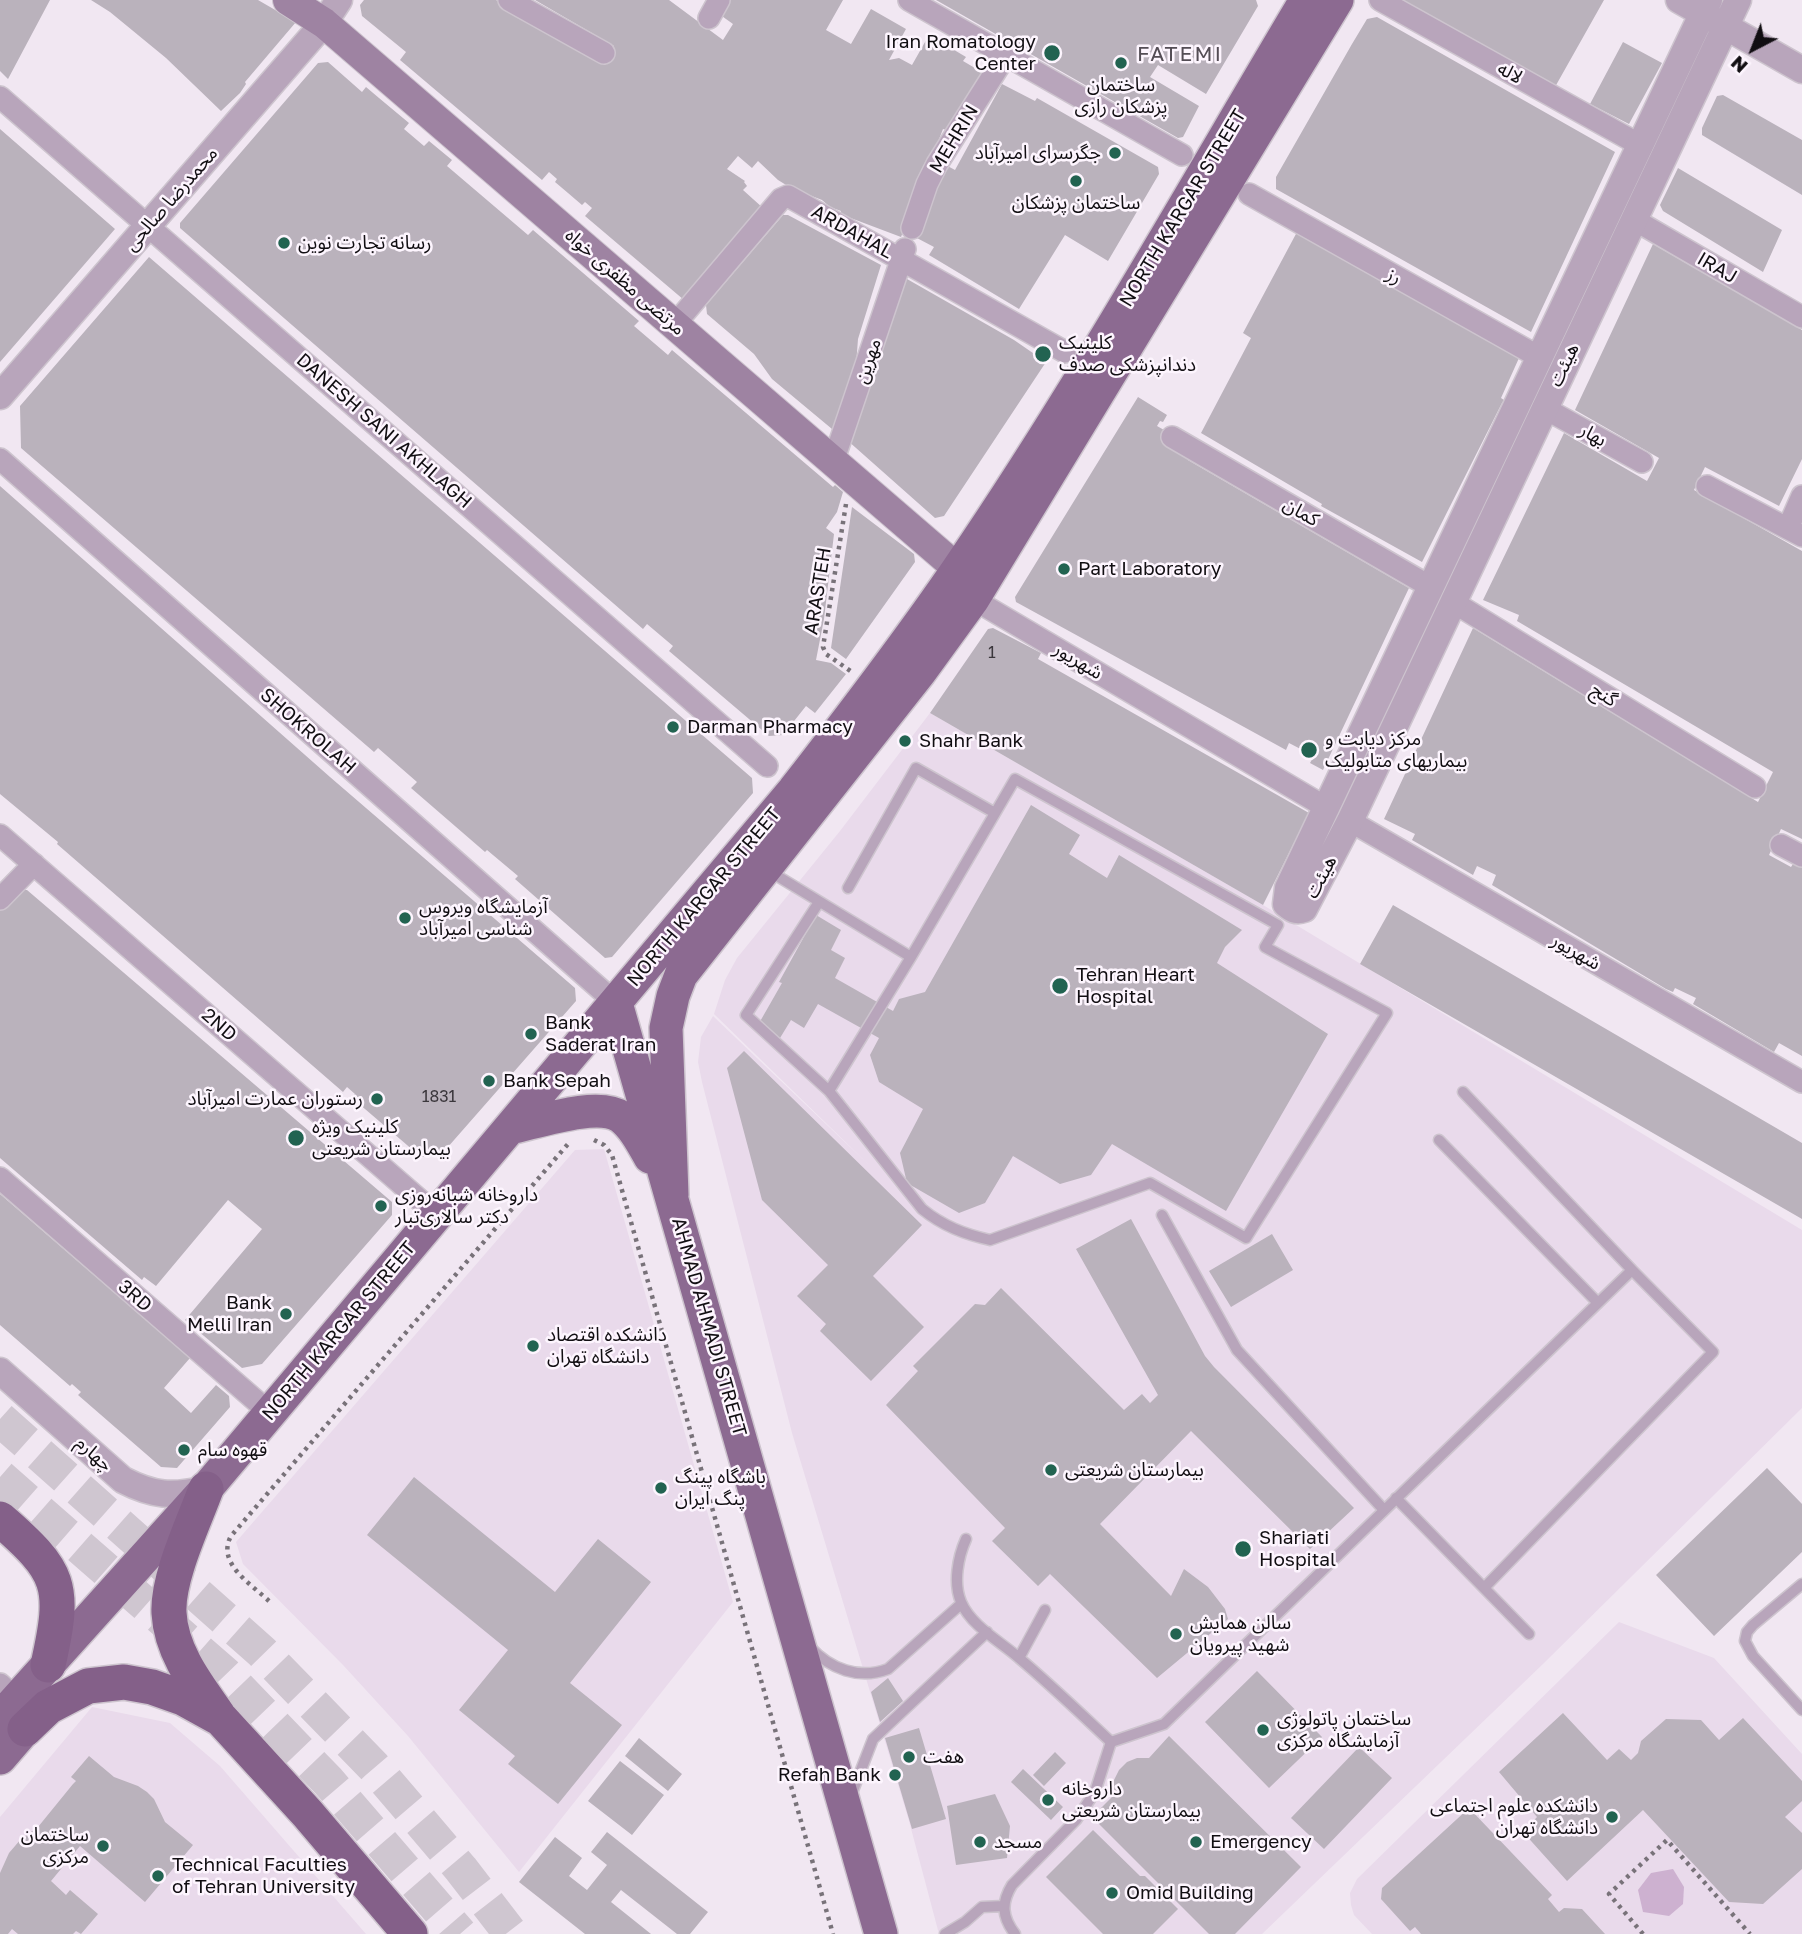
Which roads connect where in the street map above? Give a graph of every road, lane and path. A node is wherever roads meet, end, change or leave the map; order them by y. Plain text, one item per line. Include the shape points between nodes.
1 (288, 0) edge
2 (509, 0) edge
3 (909, 0) edge
4 (1337, 0) edge
5 (1380, 0) edge
6 (1679, 0) edge
7 (1738, 0) edge
8 (1300, 2) edge
9 (1705, 7) edge
10 (332, 11) edge
11 (1726, 27) junction
12 (604, 53) dead end
13 (1006, 55) junction
14 (1802, 70) edge
15 (0, 97) edge
16 (1640, 145) junction
17 (1182, 155) dead end
18 (1249, 194) dead end
19 (1633, 219) junction
20 (148, 225) junction
21 (912, 228) dead end
22 (903, 255) junction
23 (1802, 317) edge
24 (675, 324) junction
25 (1065, 352) dead end
26 (1539, 357) junction
27 (0, 396) edge
28 (1544, 408) junction
29 (1172, 437) dead end
30 (0, 458) edge
31 (1642, 463) dead end
32 (842, 469) junction
33 (1707, 486) dead end
34 (1802, 496) edge
35 (1795, 532) edge
36 (958, 569) junction
37 (1429, 586) junction
38 (974, 599) junction
39 (1453, 602) junction
40 (874, 686) junction
41 (767, 766) dead end
42 (1755, 787) dead end
43 (1327, 808) junction
44 (995, 813) junction
45 (1350, 821) junction
46 (0, 835) edge
47 (1781, 845) dead end
48 (1802, 856) edge
49 (34, 864) junction
50 (764, 868) junction
51 (848, 888) dead end
52 (0, 899) edge
53 (819, 902) junction
54 (911, 957) junction
55 (616, 1003) junction
56 (1802, 1082) edge
57 (829, 1091) junction
58 (1463, 1092) dead end
59 (510, 1128) junction
60 (593, 1139) dead end
61 (581, 1140) dead end
62 (1439, 1140) dead end
63 (0, 1178) edge
64 (672, 1195) junction
65 (437, 1215) junction
66 (1162, 1215) dead end
67 (1632, 1270) junction
68 (1598, 1303) junction
69 (0, 1371) edge
70 (270, 1413) junction
71 (206, 1489) junction
72 (1395, 1498) junction
73 (1384, 1510) junction
74 (0, 1519) edge
75 (967, 1539) dead end
76 (1802, 1584) edge
77 (1484, 1588) junction
78 (269, 1601) dead end
79 (961, 1604) junction
80 (1045, 1610) dead end
81 (795, 1630) junction
82 (987, 1633) junction
83 (1529, 1634) dead end
84 (1019, 1658) junction
85 (48, 1665) junction
86 (10, 1707) edge
87 (1802, 1710) edge
88 (221, 1719) junction
89 (1111, 1742) junction
90 (0, 1758) edge
91 (846, 1813) junction
92 (1004, 1906) junction
93 (410, 1934) edge
94 (833, 1934) edge
95 (881, 1934) edge
96 (944, 1934) edge
97 (1015, 1934) edge
98 (1643, 1934) edge
99 (1750, 1934) edge

1 - 10 main road, مرتضی مظفری خواه
2 - 12 street
3 - 13 street
4 - 38 main road, NORTH KARGAR STREET
5 - 16 street, لاله
6 - 9 street
7 - 11 street, هیئت
8 - 36 main road, NORTH KARGAR STREET via 1088,366
9 - 11 street
9 - 16 street, هیئت
10 - 20 street, محمدرضا صالحی
10 - 24 main road, مرتضی مظفری خواه
11 - 14 street
11 - 19 street, هیئت
13 - 17 street
13 - 21 street, MEHRIN via 937,163
15 - 20 street, DANESH SANI AKHLAGH
16 - 26 street, هیئت
18 - 26 street, رز
19 - 23 street, IRAJ
19 - 28 street, هیئت
20 - 27 street, محمدرضا صالحی
20 - 41 street, DANESH SANI AKHLAGH
22 - 24 street, ARDAHAL via 788,196
22 - 25 street, ARDAHAL
22 - 32 street, مهرین
24 - 32 main road, مرتضی مظفری خواه
26 - 37 street, هیئت
28 - 31 street, بهار
28 - 39 street, هیئت
29 - 37 street, کمان
30 - 55 street, SHOKROLAH
32 - 36 main road, مرتضی مظفری خواه
32 - 40 path, ARASTEH via 823,647 826,654
33 - 35 street
34 - 35 street
36 - 40 main road, NORTH KARGAR STREET
37 - 39 street
37 - 43 street, هیئت
38 - 43 street, شهریور
38 - 50 main road, NORTH KARGAR STREET
39 - 42 street, گنج
39 - 45 street, هیئت
40 - 55 main road, NORTH KARGAR STREET via 785,801
43 - 45 street
43 - 45 street, هیئت via 1288,888 1286,904 1291,909 1304,909
44 - 51 lane via 916,768
44 - 54 lane
44 - 57 lane via 1015,779 1278,925 1265,947 1387,1013 1246,1238 1150,1183 990,1240 968,1234 940,1223 922,1209
45 - 56 street, شهریور
46 - 49 street, 2ND
47 - 48 street
49 - 52 street
49 - 65 street, 2ND
50 - 53 lane
50 - 64 main road, NORTH KARGAR STREET via 681,975 673,996 666,1028
53 - 54 lane
53 - 57 lane via 746,1015
54 - 57 lane
55 - 59 main road, NORTH KARGAR STREET
55 - 64 main road, AHMAD AHMADI STREET
58 - 67 lane
59 - 64 main road via 590,1111 619,1115 640,1139
59 - 65 main road, NORTH KARGAR STREET
60 - 94 path via 612,1156
61 - 78 path via 568,1144 231,1536 227,1556
62 - 68 lane
63 - 70 street, 3RD
64 - 81 main road, AHMAD AHMADI STREET
65 - 70 main road, NORTH KARGAR STREET
66 - 73 lane via 1237,1350
67 - 68 lane
67 - 77 lane via 1713,1352
68 - 72 lane
69 - 71 street, چهارم via 123,1480 163,1494
70 - 71 main road, NORTH KARGAR STREET
71 - 85 main road, NORTH KARGAR STREET
71 - 88 highway via 172,1588 169,1614 179,1653
72 - 73 lane
72 - 77 lane
73 - 89 lane via 1164,1724
74 - 85 highway via 45,1563 58,1595 58,1622
75 - 79 lane via 960,1553 957,1586
76 - 87 lane via 1753,1625 1745,1641
77 - 83 lane
79 - 81 lane via 888,1670 878,1673 846,1672 818,1656
79 - 82 lane
80 - 84 lane
81 - 91 main road, AHMAD AHMADI STREET
82 - 84 lane
82 - 91 lane via 873,1739
84 - 89 lane
85 - 86 main road, NORTH KARGAR STREET
86 - 88 highway via 47,1707 88,1686 124,1682 183,1698
86 - 90 main road, NORTH KARGAR STREET
88 - 93 highway
89 - 92 lane via 1095,1793 1076,1820 1012,1885
91 - 95 main road, AHMAD AHMADI STREET
92 - 96 lane via 982,1907
92 - 97 lane
98 - 99 path via 1609,1894 1667,1840

